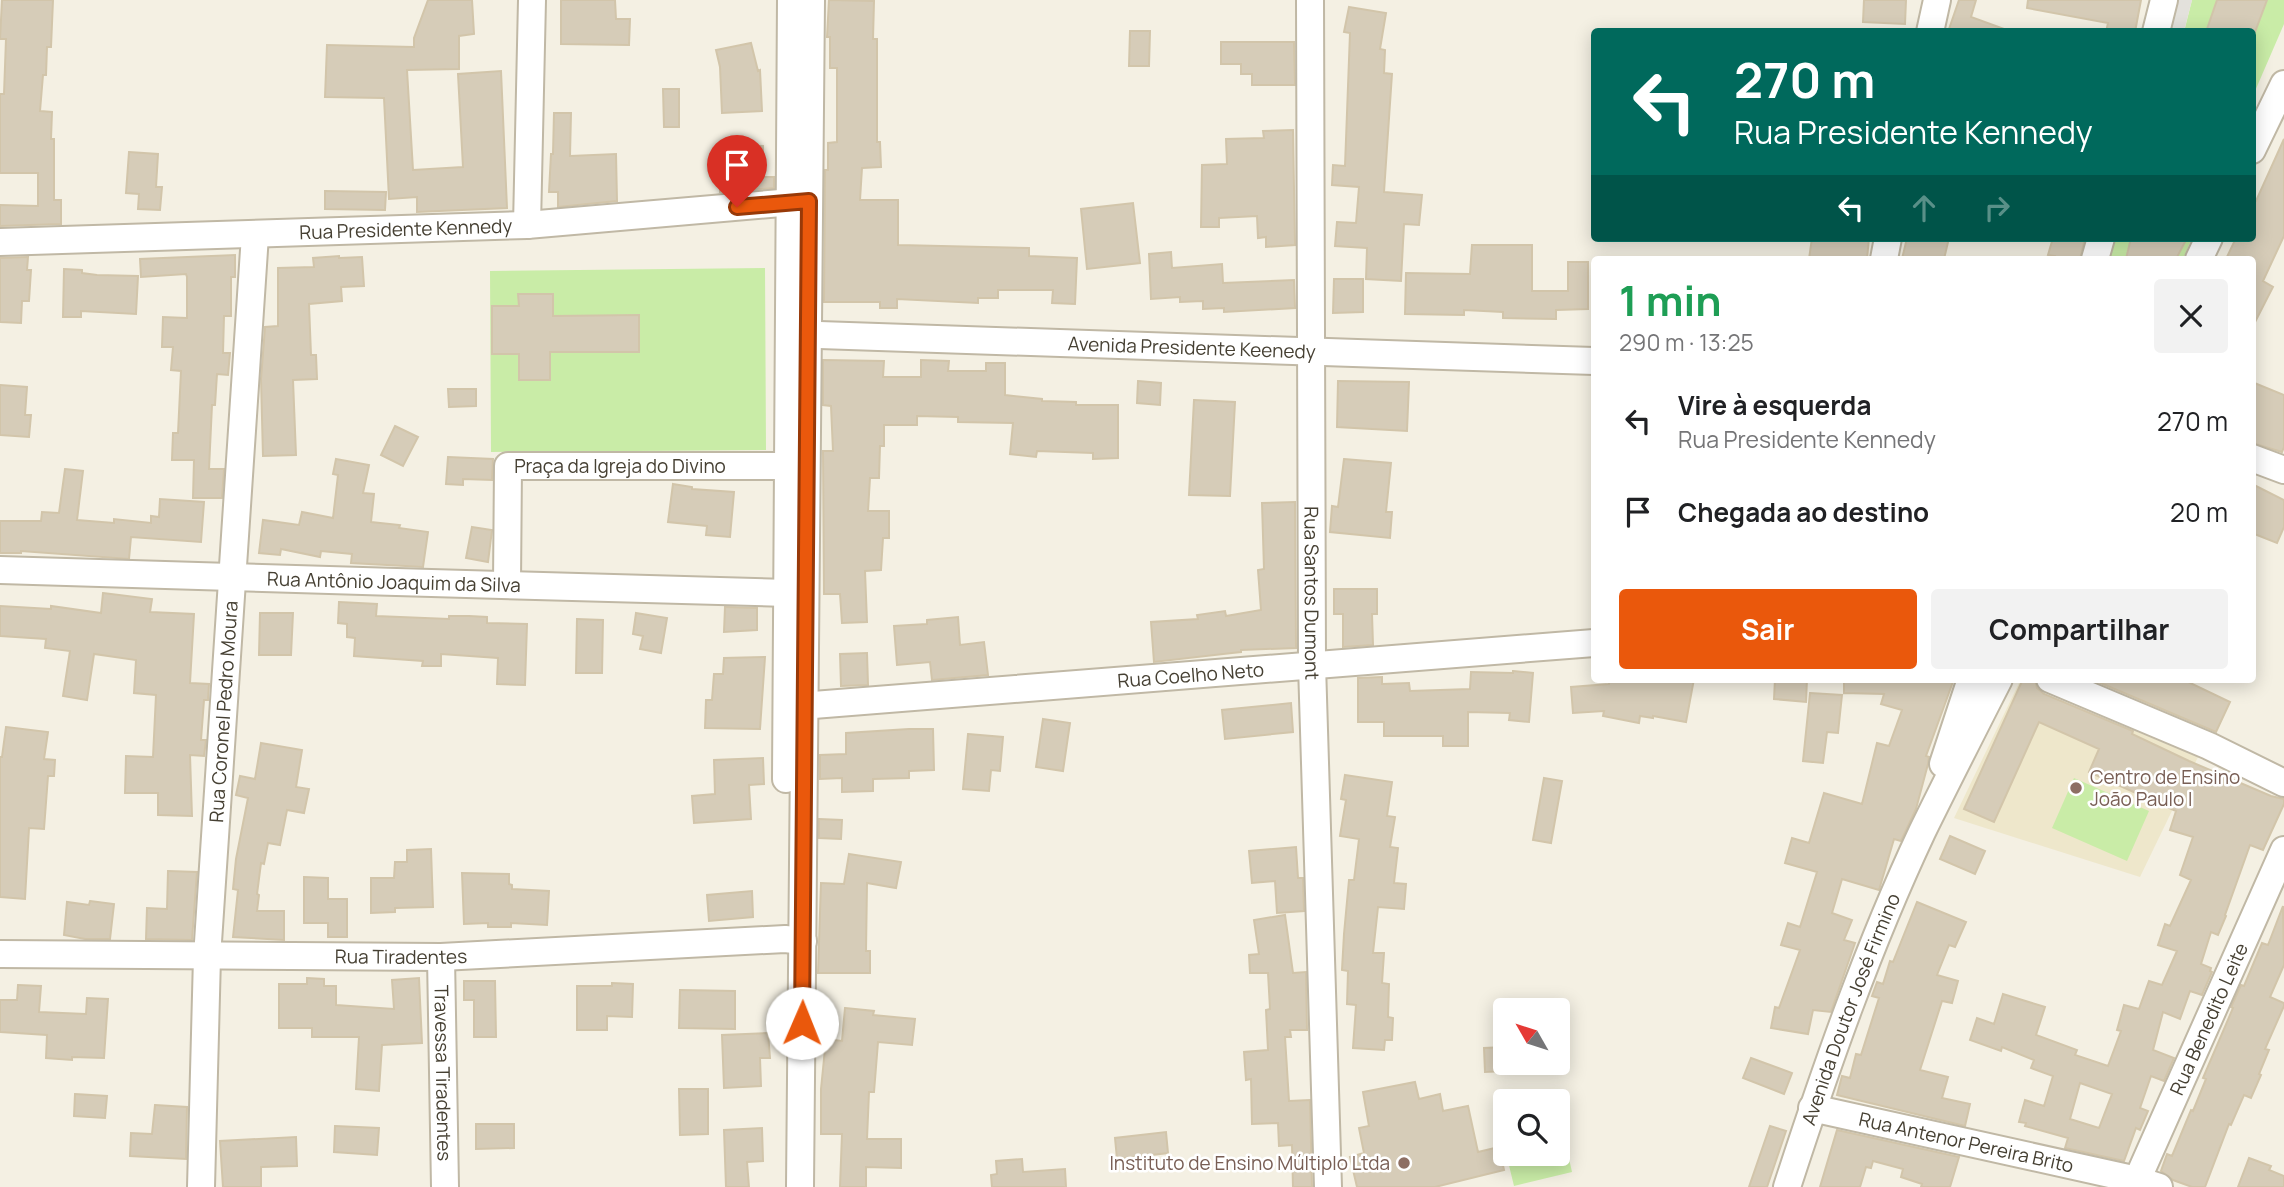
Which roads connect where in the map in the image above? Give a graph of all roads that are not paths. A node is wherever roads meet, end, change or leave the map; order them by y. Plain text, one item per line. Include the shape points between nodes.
1 (532, 0) edge
2 (790, 0) edge
3 (811, 0) edge
4 (1310, 0) edge
5 (1937, 0) edge
6 (2164, 0) edge
7 (1931, 28) edge
8 (2157, 28) edge
9 (2284, 84) edge
10 (2256, 141) edge
11 (799, 202) junction
12 (527, 225) junction
13 (255, 235) junction
14 (0, 242) edge
15 (798, 326) junction
16 (1310, 343) junction
17 (1591, 343) edge
18 (1591, 361) edge
19 (2256, 460) edge
20 (797, 466) junction
21 (2284, 470) edge
22 (0, 570) edge
23 (232, 579) junction
24 (507, 583) junction
25 (787, 593) junction
26 (1591, 643) edge
27 (1312, 665) junction
28 (1970, 683) edge
29 (1997, 683) edge
30 (2060, 683) edge
31 (795, 706) junction
32 (2284, 783) edge
33 (1922, 834) junction
34 (2284, 850) edge
35 (794, 940) junction
36 (0, 954) edge
37 (207, 957) junction
38 (441, 957) junction
39 (1812, 1108) junction
40 (2144, 1185) edge
41 (201, 1187) edge
42 (445, 1187) edge
43 (783, 1187) edge
44 (800, 1187) edge
45 (1328, 1187) edge
46 (1787, 1187) edge

1 - 12 street
2 - 11 street
3 - 11 street
4 - 16 street, Rua Santos Dumont
5 - 7 street
6 - 8 street
9 - 10 street
11 - 12 street, Rua Presidente Kennedy
11 - 15 street
12 - 13 street, Rua Presidente Kennedy
13 - 14 street, Rua Presidente Kennedy
13 - 23 street, Rua Coronel Pedro Moura
15 - 16 street, Avenida Presidente Keenedy
15 - 20 street
16 - 17 street, Avenida Presidente Keenedy
16 - 18 street, Avenida Presidente Keenedy
16 - 27 street, Rua Santos Dumont
19 - 21 street
20 - 24 street, Praça da Igreja do Divino via 508,466
20 - 25 street
20 - 31 street
22 - 23 street, Rua Antônio Joaquim da Silva
23 - 24 street, Rua Antônio Joaquim da Silva
23 - 37 street, Rua Coronel Pedro Moura
24 - 25 street, Rua Antônio Joaquim da Silva
25 - 31 street
26 - 27 street, Rua Coelho Neto
27 - 31 street, Rua Coelho Neto
27 - 45 street, Rua Santos Dumont
28 - 33 street, Avenida Doutor José Firmino
29 - 33 street, Avenida Doutor José Firmino
30 - 32 street via 2210,746
31 - 35 street
33 - 39 street, Avenida Doutor José Firmino via 1864,967
34 - 40 street, Rua Benedito Leite
35 - 38 street, Rua Tiradentes
35 - 43 street
35 - 44 street
36 - 37 street, Rua Tiradentes
37 - 38 street, Rua Tiradentes
37 - 41 street, Rua Coronel Pedro Moura
38 - 42 street, Travessa Tiradentes
39 - 40 street, Rua Antenor Pereira Brito
39 - 46 street, Avenida Doutor José Firmino

